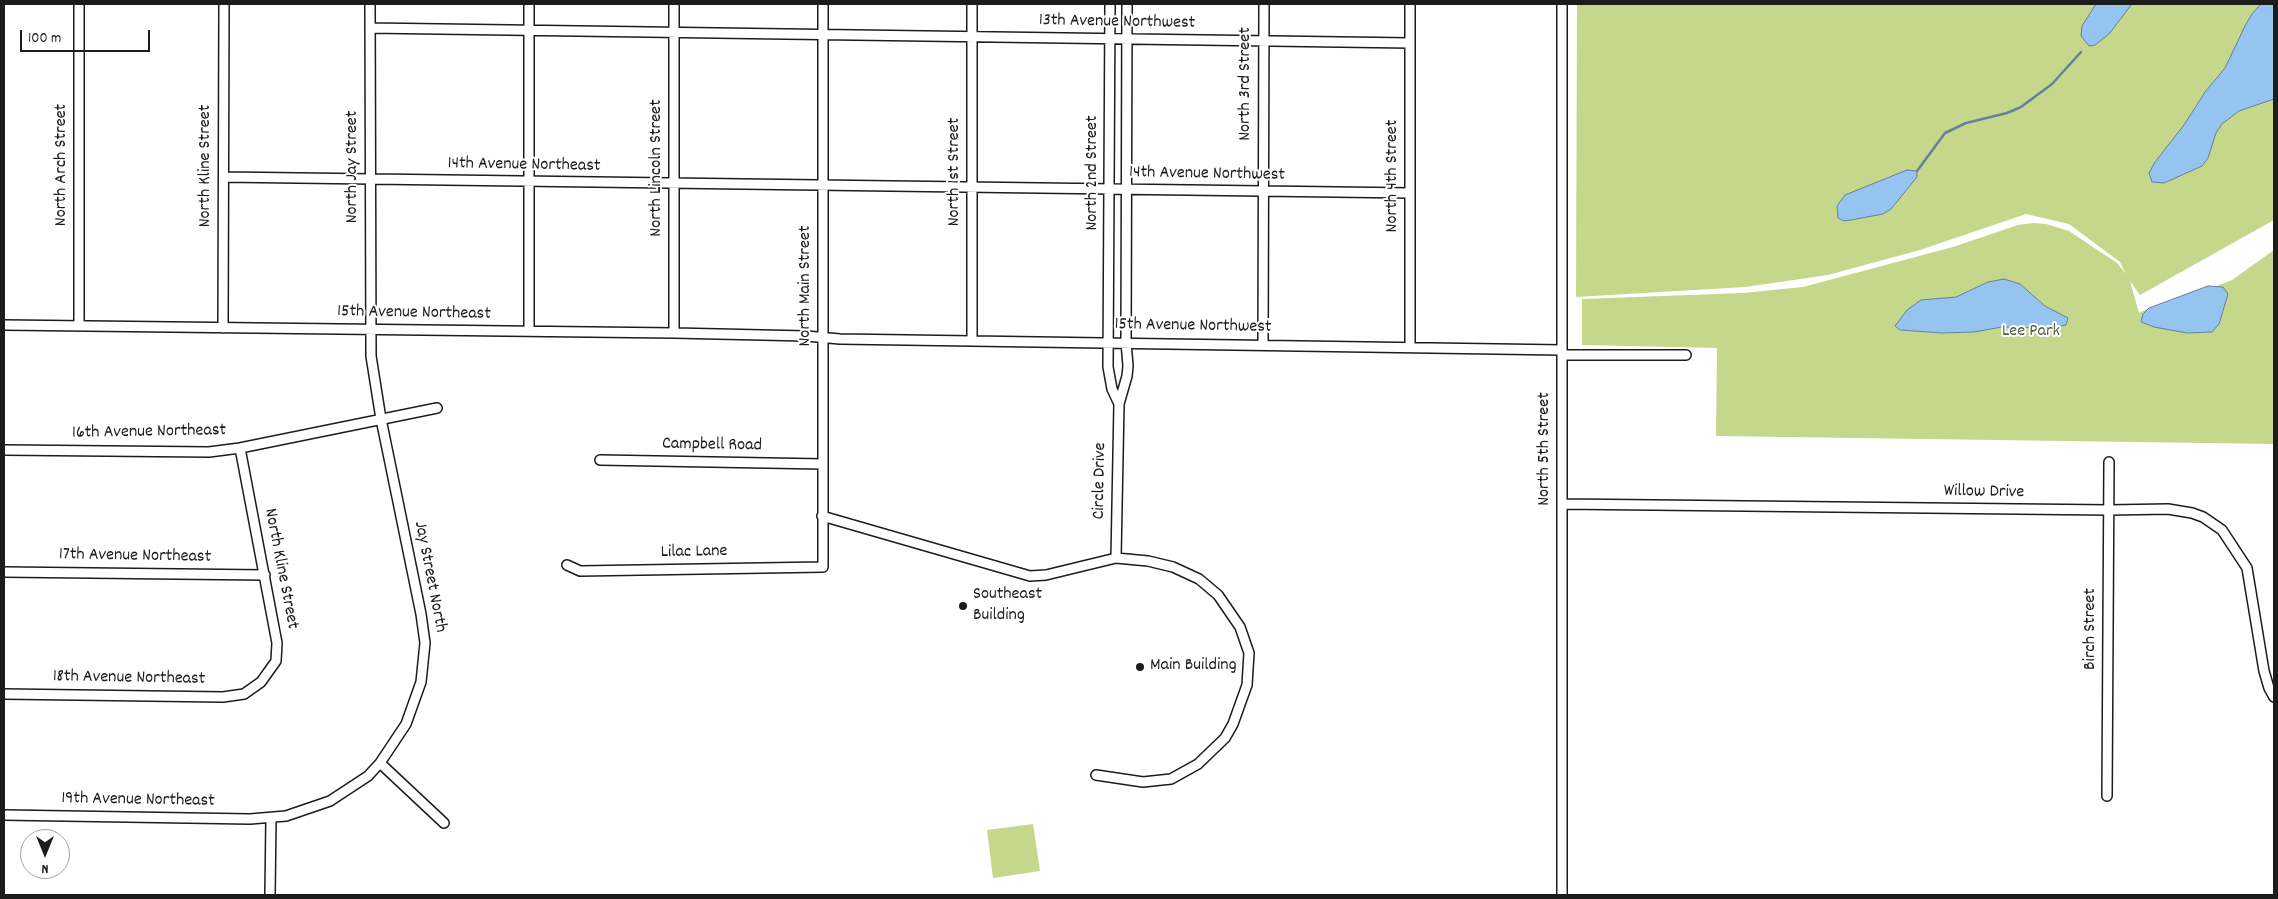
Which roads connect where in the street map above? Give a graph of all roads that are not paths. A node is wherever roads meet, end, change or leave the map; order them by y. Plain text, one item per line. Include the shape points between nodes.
1 (80, 4) edge
2 (224, 4) edge
3 (370, 4) edge
4 (529, 4) edge
5 (674, 4) edge
6 (823, 4) edge
7 (972, 4) edge
8 (1110, 4) edge
9 (1127, 4) edge
10 (1264, 4) edge
11 (1410, 4) edge
12 (1562, 4) edge
13 (370, 28) junction
14 (529, 30) junction
15 (674, 33) junction
16 (823, 34) junction
17 (972, 37) junction
18 (1127, 39) junction
19 (1110, 40) junction
20 (1263, 42) junction
21 (1410, 43) junction
22 (224, 177) junction
23 (370, 180) junction
24 (529, 182) junction
25 (675, 184) junction
26 (823, 185) junction
27 (972, 188) junction
28 (1110, 190) junction
29 (1126, 190) junction
30 (1264, 192) junction
31 (1410, 193) junction
32 (4, 325) edge
33 (79, 326) junction
34 (223, 328) junction
35 (370, 330) junction
36 (529, 331) junction
37 (674, 333) junction
38 (823, 338) junction
39 (972, 341) junction
40 (1110, 342) junction
41 (1126, 342) junction
42 (1263, 344) junction
43 (1410, 347) junction
44 (1562, 353) junction
45 (1686, 354) dead end
46 (1119, 404) junction
47 (437, 408) dead end
48 (381, 419) junction
49 (240, 448) junction
50 (4, 450) edge
51 (600, 460) dead end
52 (2109, 462) dead end
53 (823, 464) junction
54 (1562, 504) junction
55 (2109, 510) junction
56 (822, 516) junction
57 (1116, 558) junction
58 (567, 565) dead end
59 (823, 568) joint
60 (4, 572) edge
61 (265, 575) junction
62 (253, 689) joint
63 (4, 694) edge
64 (2274, 697) edge
65 (380, 763) junction
66 (1096, 775) dead end
67 (2107, 796) dead end
68 (4, 815) edge
69 (271, 818) junction
70 (444, 824) dead end
71 (270, 895) edge
72 (1562, 895) edge

1 - 33 street, North Arch Street
2 - 22 street, North Kline Street
3 - 13 street, North Jay Street
4 - 14 street
5 - 15 street, North Lincoln Street
6 - 16 street, North Main Street
7 - 17 street, North 1st Street
8 - 19 street, North 2nd Street
9 - 18 street, North 2nd Street
10 - 20 street, North 3rd Street
11 - 21 street, North 4th Street
12 - 44 street, North 5th Street
13 - 14 street, 13th Avenue Northwest
13 - 23 street, North Jay Street
14 - 15 street, 13th Avenue Northwest
14 - 24 street
15 - 16 street, 13th Avenue Northwest
15 - 25 street, North Lincoln Street
16 - 17 street, 13th Avenue Northwest
16 - 26 street, North Main Street
17 - 19 street, 13th Avenue Northwest
17 - 27 street, North 1st Street
18 - 19 street, 13th Avenue Northwest
18 - 20 street, 13th Avenue Northwest
18 - 29 street, North 2nd Street
19 - 28 street, North 2nd Street
20 - 21 street, 13th Avenue Northwest
20 - 30 street, North 3rd Street
21 - 31 street, North 4th Street
22 - 23 street, 14th Avenue Northeast
22 - 34 street, North Kline Street
23 - 24 street, 14th Avenue Northeast
23 - 35 street, North Jay Street
24 - 25 street, 14th Avenue Northeast
24 - 36 street
25 - 26 street, 14th Avenue Northeast
25 - 37 street, North Lincoln Street
26 - 27 street, 14th Avenue Northwest
26 - 38 street, North Main Street
27 - 28 street, 14th Avenue Northwest
27 - 39 street, North 1st Street
28 - 29 street, 14th Avenue Northwest
28 - 40 street, North 2nd Street
29 - 30 street, 14th Avenue Northwest
29 - 41 street, North 2nd Street
30 - 31 street, 14th Avenue Northwest
30 - 42 street, North 3rd Street
31 - 43 street, North 4th Street
32 - 33 street, 15th Avenue Northeast
33 - 34 street, 15th Avenue Northeast
34 - 35 street, 15th Avenue Northeast
35 - 36 street, 15th Avenue Northeast
35 - 48 street, Jay Street North
36 - 37 street, 15th Avenue Northeast
37 - 38 street, 15th Avenue Northeast
38 - 39 street, 15th Avenue Northwest
38 - 53 street, North Main Street
39 - 40 street, 15th Avenue Northwest
40 - 41 street, 15th Avenue Northwest
40 - 46 street, Circle Drive via 1109,376
41 - 42 street, 15th Avenue Northwest
41 - 46 street, Circle Drive via 1127,376
42 - 43 street, 15th Avenue Northwest
43 - 44 street, 15th Avenue Northwest
44 - 45 street, 15th Avenue Northwest
44 - 54 street, North 5th Street
46 - 57 street, Circle Drive
47 - 48 street
48 - 49 street, 16th Avenue Northeast
48 - 65 street, Jay Street North via 425,643 421,682 412,711
49 - 50 street, 16th Avenue Northeast via 195,452
49 - 61 street, North Kline Street
51 - 53 street, Campbell Road
52 - 55 street, Birch Street
53 - 56 street, North Main Street
54 - 55 street, Willow Drive
54 - 72 street, North 5th Street
55 - 64 street, Willow Drive via 2168,509 2192,513 2222,530 2247,568 2264,671
55 - 67 street, Birch Street
56 - 57 street via 1030,576
56 - 59 street, North Main Street
57 - 66 street via 1165,565 1199,579 1218,595 1240,626 1249,653 1250,669 1233,724 1225,738 1198,764 1171,779 1156,782
58 - 59 street, Lilac Lane via 580,571
60 - 61 street, 17th Avenue Northeast
61 - 62 street, North Kline Street via 276,630 277,653 272,669
62 - 63 street, 18th Avenue Northeast via 244,694 223,697
65 - 69 street, Jay Street North via 352,788 330,801 301,812
65 - 70 street
68 - 69 street, 19th Avenue Northeast
69 - 71 street

